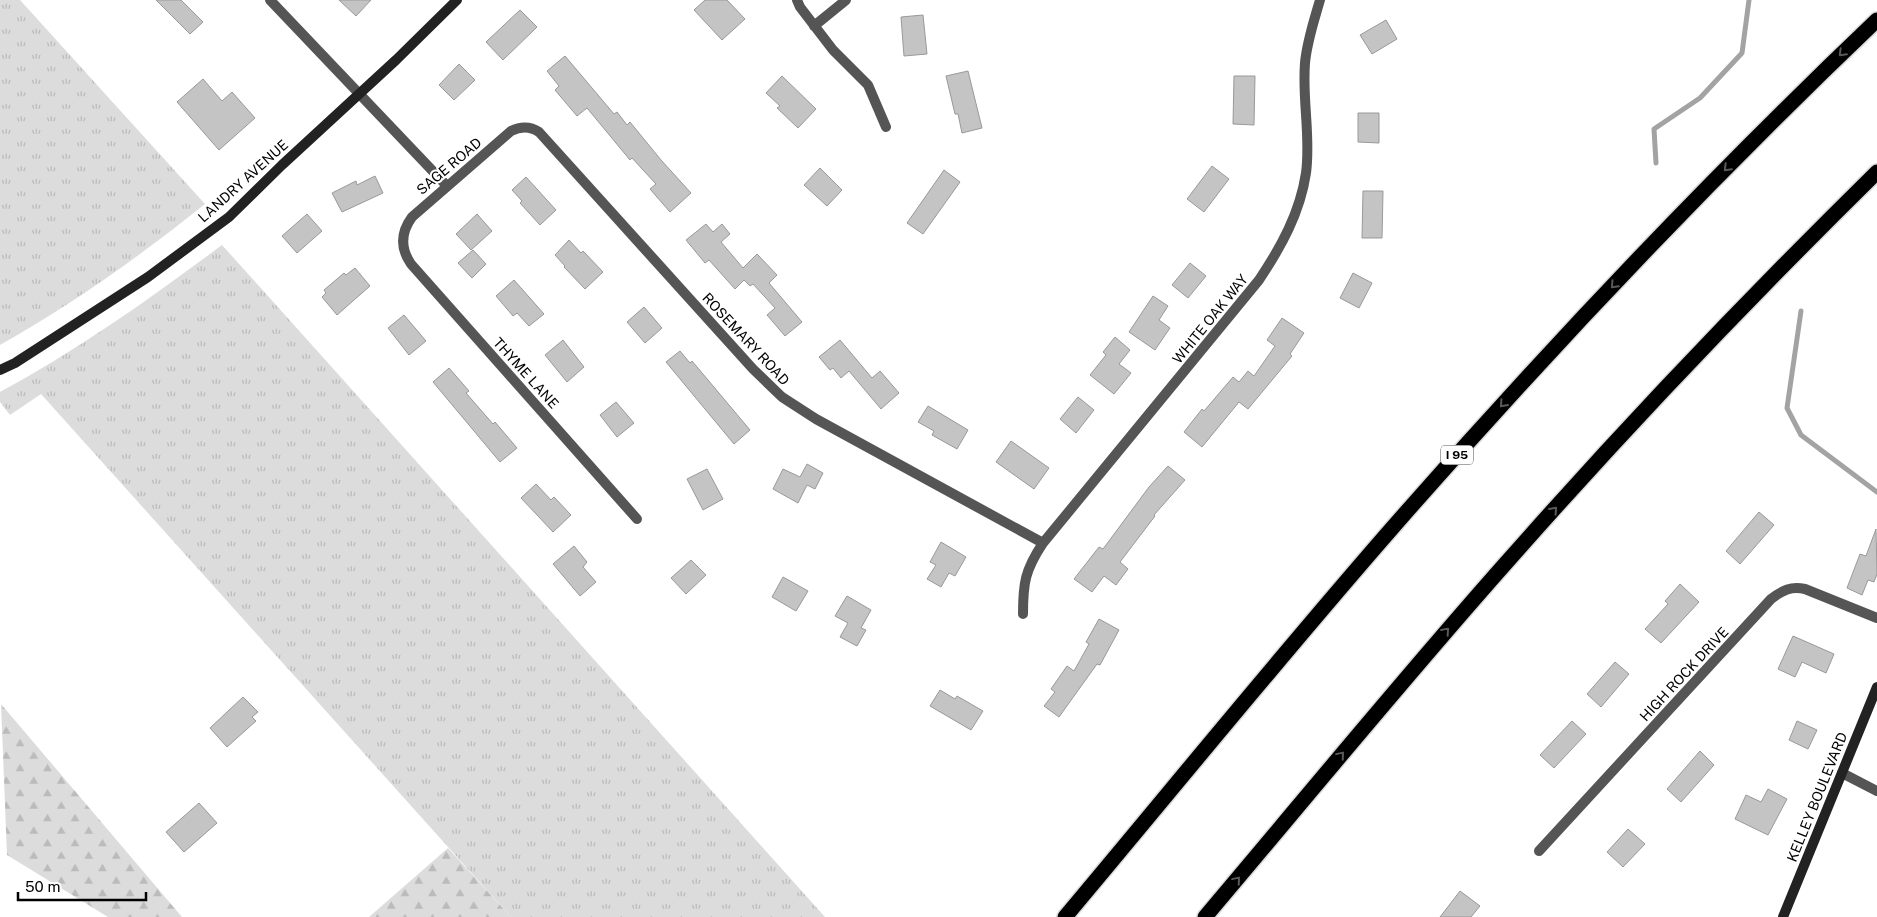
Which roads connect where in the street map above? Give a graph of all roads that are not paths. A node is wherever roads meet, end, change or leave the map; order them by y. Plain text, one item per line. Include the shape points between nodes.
1 (270, 0) edge
2 (457, 0) edge
3 (797, 0) edge
4 (846, 0) edge
5 (1320, 0) edge
6 (1877, 20) edge
7 (814, 26) junction
8 (360, 94) junction
9 (527, 127) joint
10 (886, 127) dead end
11 (1877, 172) edge
12 (447, 186) junction
13 (403, 240) joint
14 (0, 370) edge
15 (637, 519) dead end
16 (1043, 543) junction
17 (1023, 614) dead end
18 (1877, 618) edge
19 (1877, 687) edge
20 (1842, 773) junction
21 (1877, 791) edge
22 (1538, 851) dead end
23 (1066, 917) edge
24 (1205, 917) edge
25 (1783, 917) edge

1 - 8 street
2 - 8 street, LANDRY AVENUE
3 - 7 street
4 - 7 street
5 - 16 street, WHITE OAK WAY via 1305,63 1306,173 1298,207 1287,233 1259,280
6 -> 23 highway, I 95 via 1686,209 1498,408 1352,574
7 - 10 street via 868,85
8 - 12 street
8 - 14 street, LANDRY AVENUE via 229,217 148,277
9 - 12 street, SAGE ROAD via 511,131
9 - 16 street, ROSEMARY ROAD via 542,136 753,370 782,397 816,419
24 -> 11 highway via 1546,518 1715,336
12 - 13 street, SAGE ROAD via 412,217 405,228
13 - 15 street, THYME LANE via 411,264
16 - 17 street, WHITE OAK WAY via 1026,575
18 - 22 street, HIGH ROCK DRIVE via 1796,587 1771,599
19 - 20 street, KELLEY BOULEVARD
20 - 21 street
20 - 25 street, KELLEY BOULEVARD

